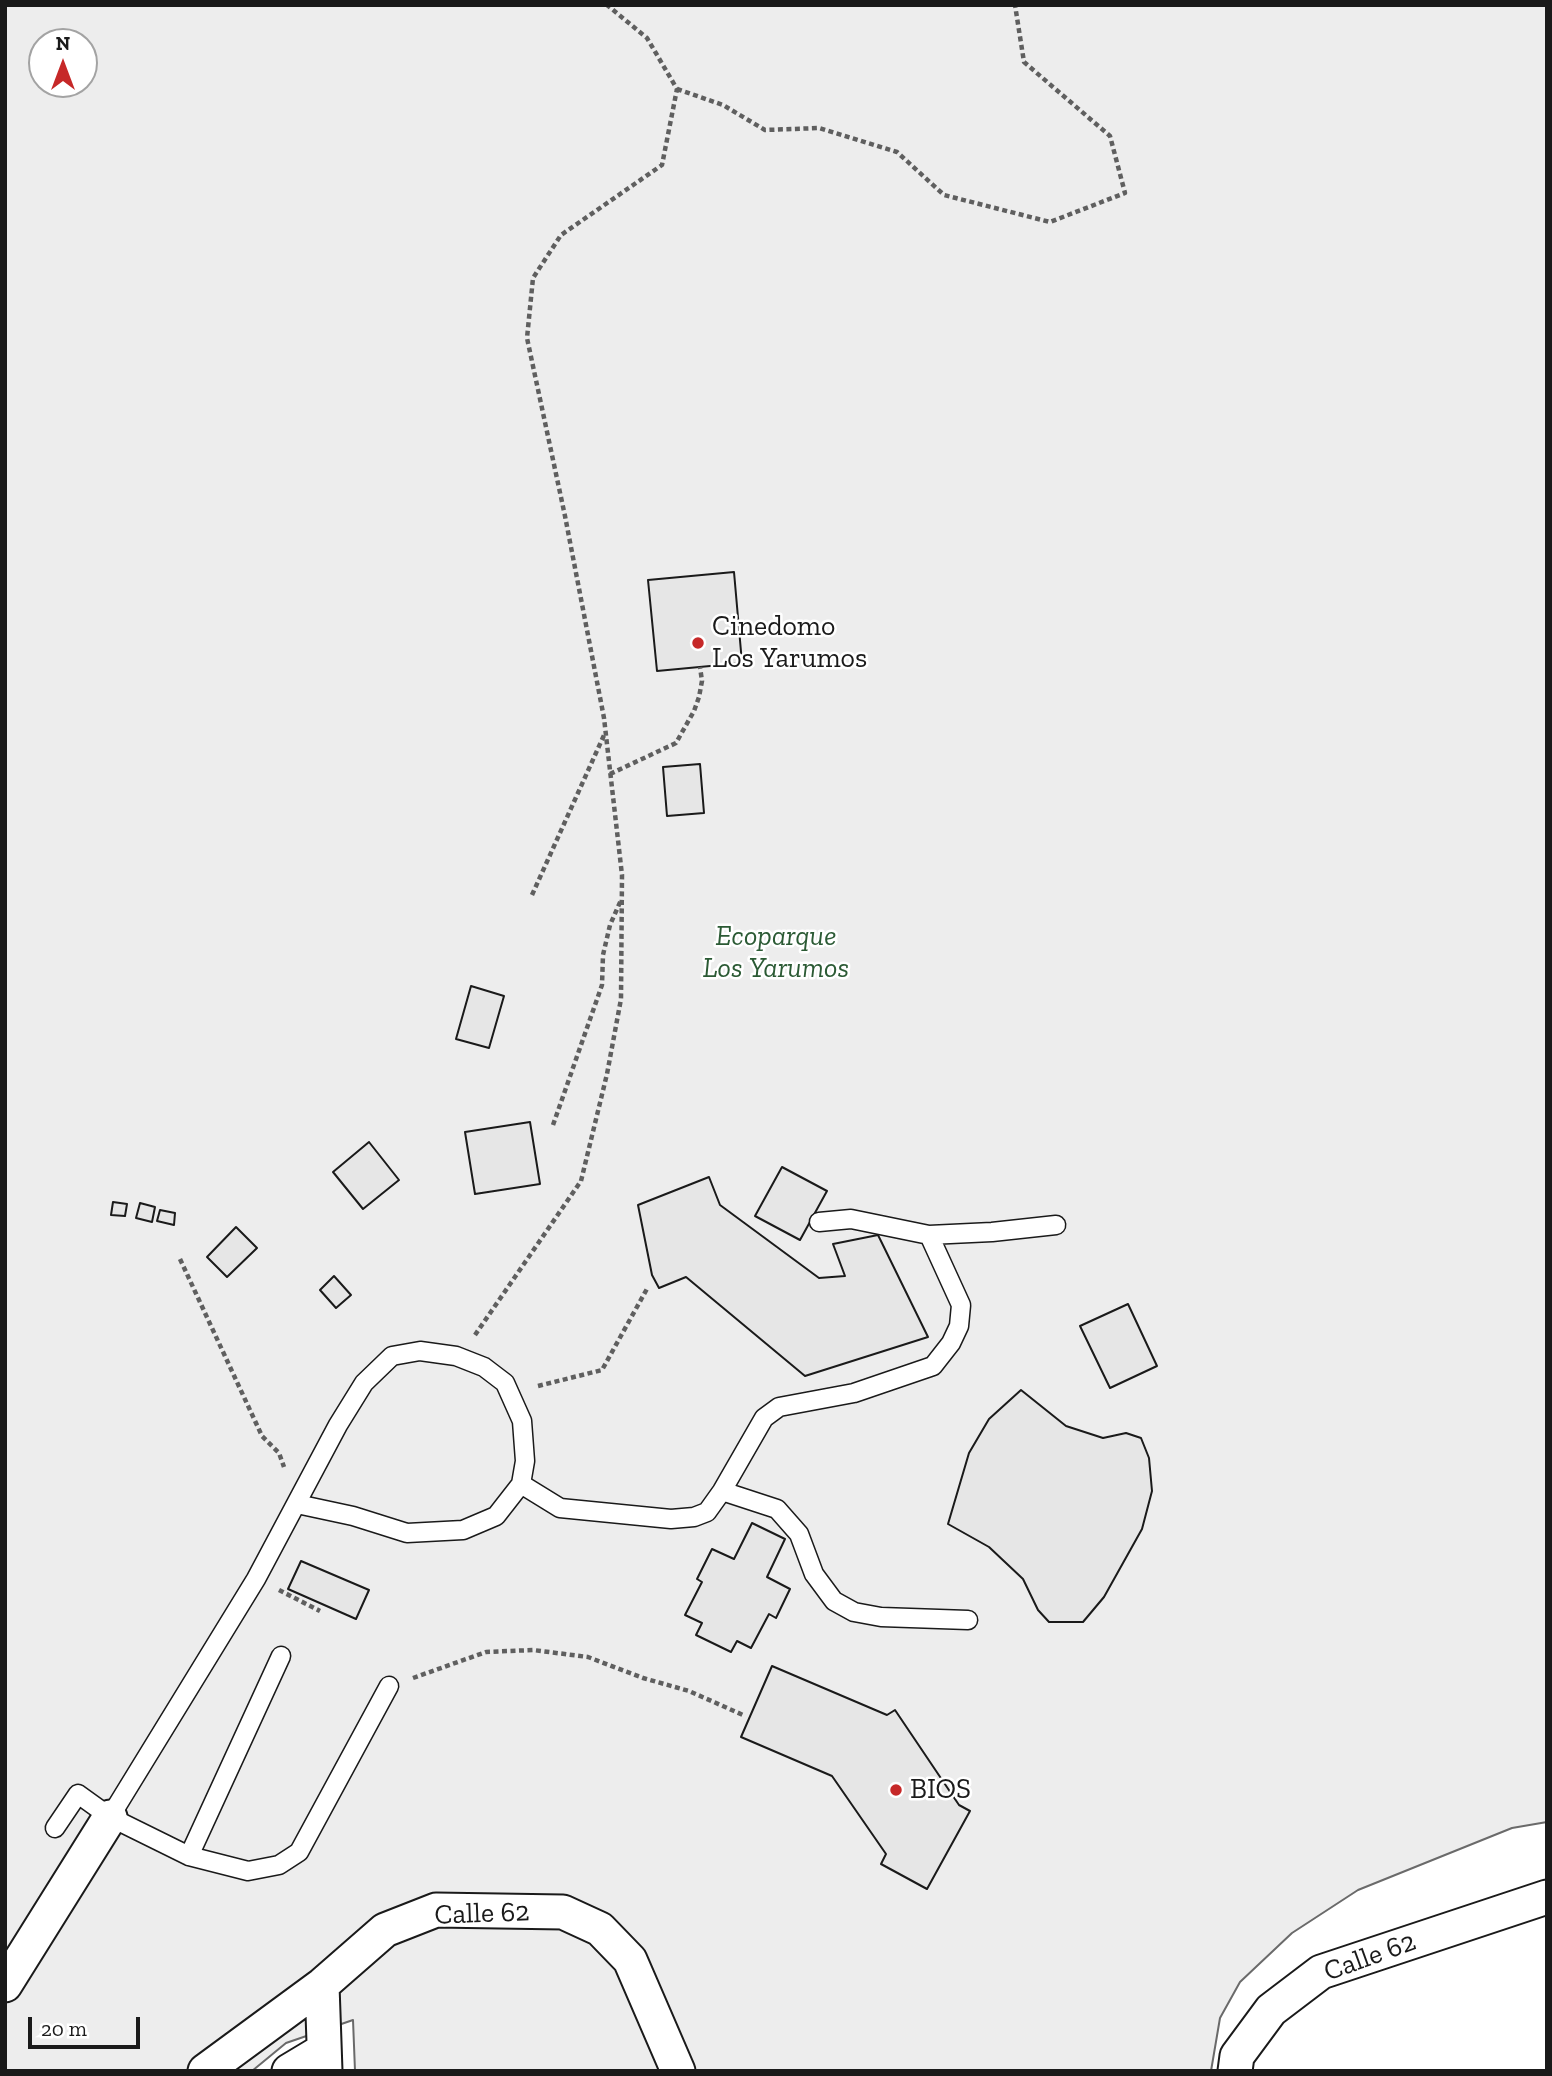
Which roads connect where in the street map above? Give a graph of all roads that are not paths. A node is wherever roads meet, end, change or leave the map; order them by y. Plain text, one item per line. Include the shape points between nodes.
1 (819, 1222) dead end
2 (1056, 1225) dead end
3 (929, 1235) junction
4 (521, 1484) junction
5 (722, 1491) junction
6 (297, 1504) junction
7 (968, 1620) dead end
8 (281, 1656) dead end
9 (389, 1686) road end
10 (110, 1817) junction
11 (55, 1828) dead end
12 (189, 1856) junction
13 (1547, 1897) edge
14 (5, 1985) edge
15 (322, 1985) junction
16 (325, 2061) edge
17 (205, 2071) edge
18 (289, 2071) edge
19 (678, 2071) edge
20 (1235, 2071) edge

1 - 3 lane via 851,1219
2 - 3 lane
3 - 5 lane via 961,1305 959,1326 933,1366 854,1393 779,1407 764,1418
4 - 5 lane via 560,1508 671,1519 707,1512
4 - 6 lane via 496,1516 463,1530 407,1533
4 - 6 lane via 525,1461 522,1421 505,1383 484,1367 456,1356 420,1352 392,1356 364,1383
5 - 7 lane via 777,1509 799,1534 814,1574 834,1601 854,1612
6 - 10 lane
8 - 12 lane
9 - 12 lane via 299,1852 279,1865 248,1871
10 - 11 lane via 78,1794
10 - 12 lane
10 - 14 street
13 - 20 street, Calle 62 via 1321,1972 1271,2010 1237,2056
15 - 16 street
15 - 17 street, Calle 62
15 - 19 street, Calle 62 via 385,1930 436,1910 563,1912 600,1929 630,1960
16 - 18 street

